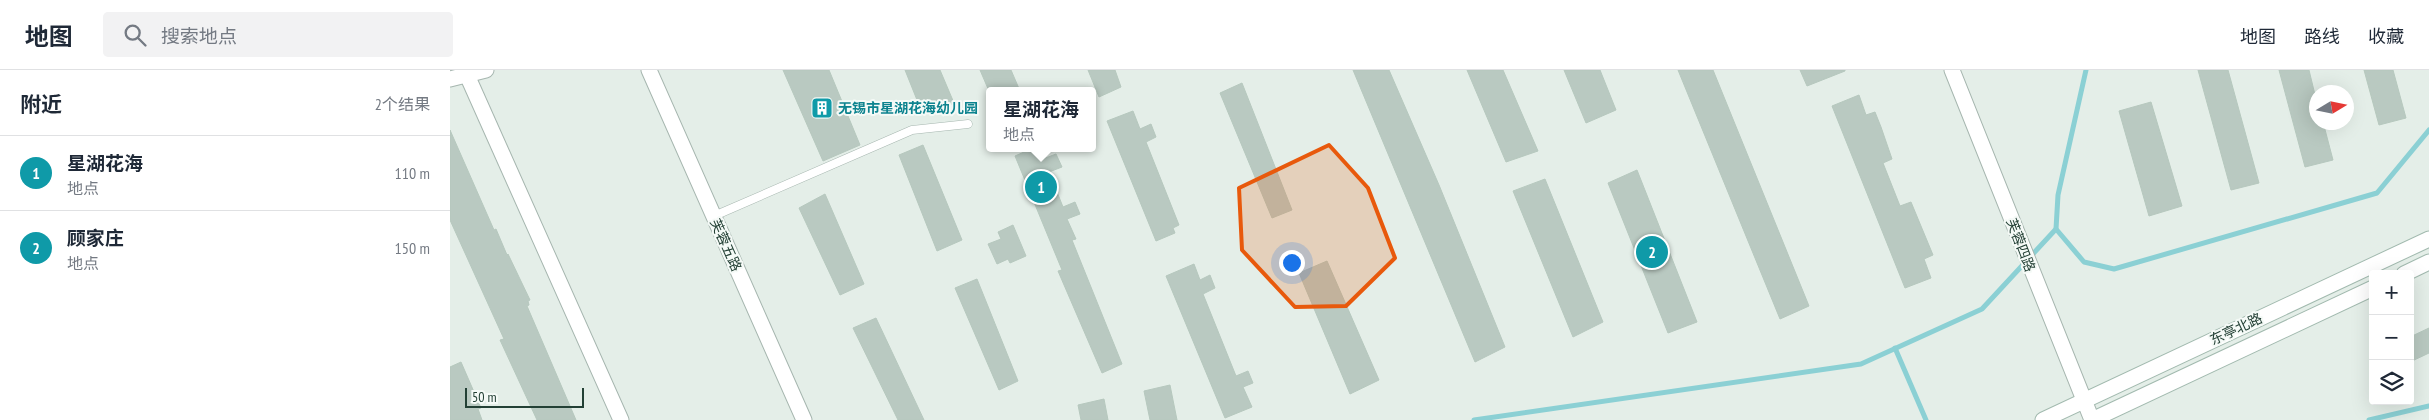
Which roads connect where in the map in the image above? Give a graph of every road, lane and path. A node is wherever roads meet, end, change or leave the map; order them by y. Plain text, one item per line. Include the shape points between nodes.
1 (486, 70) edge
2 (649, 70) edge
3 (1952, 70) edge
4 (468, 75) junction
5 (450, 79) edge
6 (968, 124) dead end
7 (714, 216) junction
8 (2429, 239) edge
9 (2429, 262) edge
10 (2412, 270) edge
11 (2369, 290) edge
12 (2084, 401) junction
13 (621, 420) edge
14 (804, 420) edge
15 (2043, 420) edge
16 (2092, 420) edge

1 - 4 street
2 - 7 street, 芙蓉五路
3 - 12 street, 芙蓉四路
4 - 5 street
4 - 13 street
6 - 7 lane via 912,130
7 - 14 street, 芙蓉五路
8 - 12 street, 东亭北路
9 - 10 street
11 - 16 street, 东亭北路
12 - 15 street, 东亭北路
12 - 16 street, 芙蓉四路

